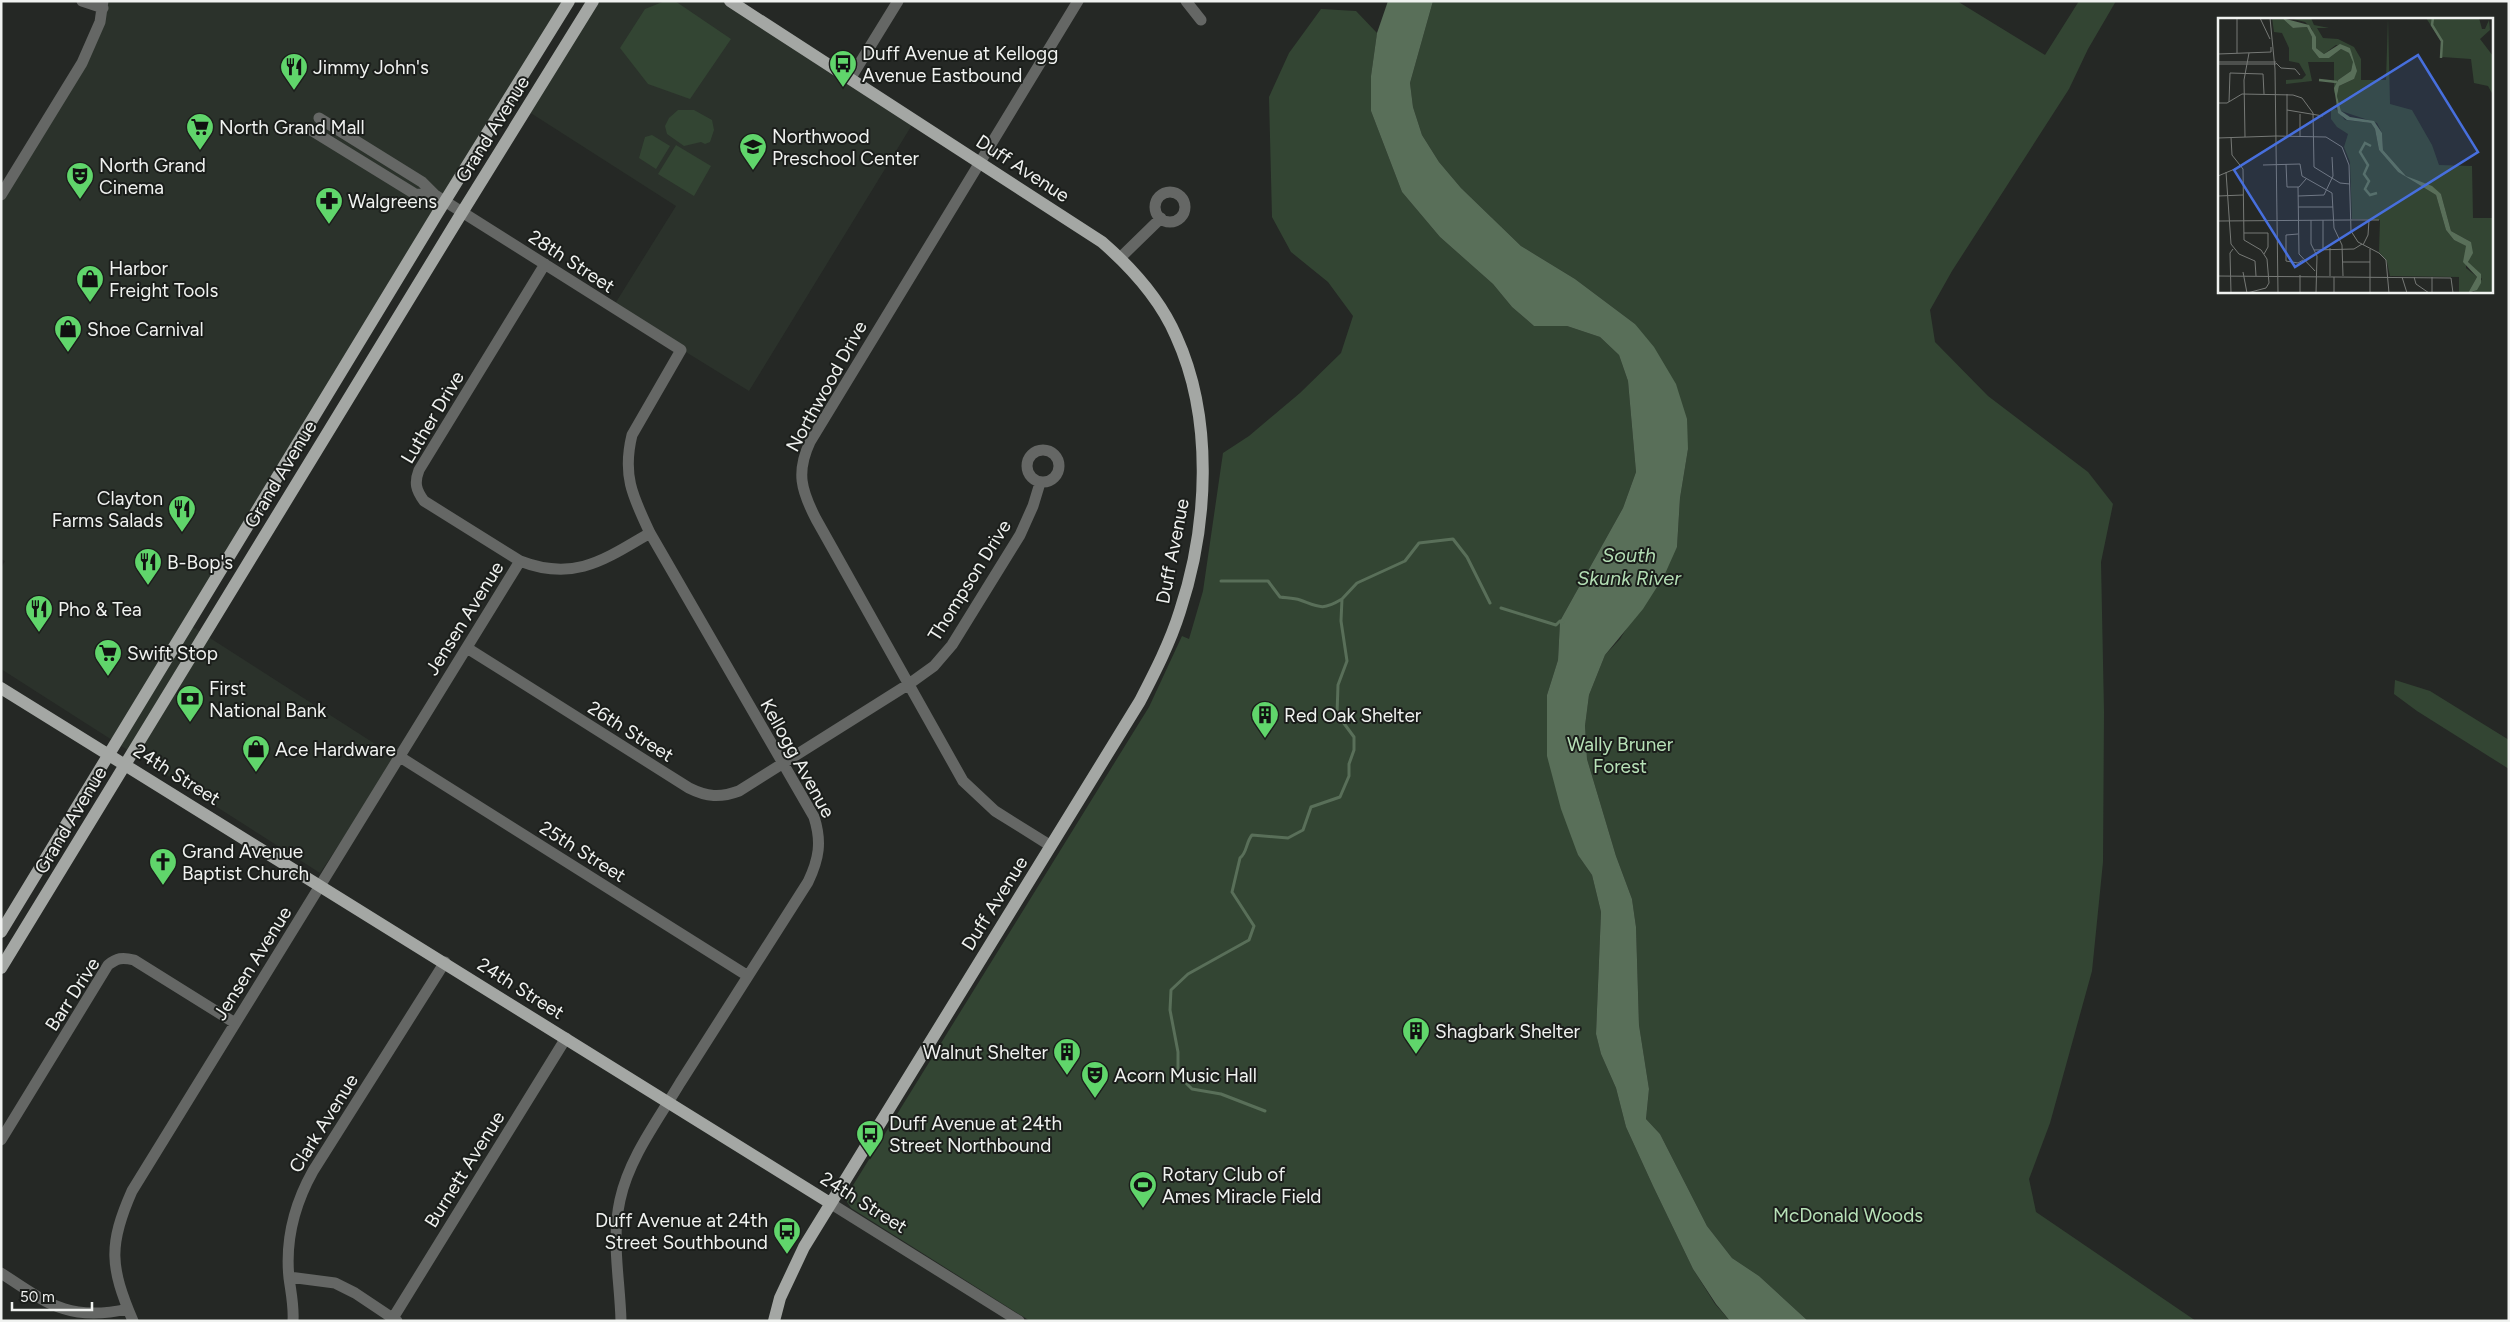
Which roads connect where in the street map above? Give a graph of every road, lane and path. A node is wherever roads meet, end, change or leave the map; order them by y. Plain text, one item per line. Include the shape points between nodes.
1 (82, 1) edge
2 (569, 1) edge
3 (593, 1) edge
4 (730, 1) edge
5 (898, 1) edge
6 (1078, 1) edge
7 (1186, 1) edge
8 (103, 4) edge
9 (1201, 20) dead end
10 (850, 79) junction
11 (319, 118) dead end
12 (311, 130) dead end
13 (979, 162) junction
14 (1, 195) edge
15 (440, 198) junction
16 (463, 211) junction
17 (1161, 218) dead end
18 (1120, 258) junction
19 (545, 264) junction
20 (681, 350) joint
21 (1040, 483) dead end
22 (650, 533) junction
23 (520, 561) junction
24 (467, 648) junction
25 (909, 684) junction
26 (1, 688) edge
27 (109, 754) junction
28 (400, 756) junction
29 (782, 763) junction
30 (126, 764) junction
31 (1051, 846) junction
32 (320, 885) junction
33 (1, 932) edge
34 (444, 962) junction
35 (1, 968) edge
36 (748, 976) junction
37 (235, 1024) junction
38 (566, 1038) junction
39 (669, 1102) junction
40 (1, 1140) edge
41 (830, 1203) junction
42 (1, 1273) edge
43 (289, 1278) junction
44 (128, 1309) junction
45 (395, 1319) edge
46 (1015, 1320) edge
47 (133, 1321) edge
48 (293, 1321) edge
49 (621, 1321) edge
50 (774, 1321) edge

1 - 8 street
2 - 15 main road, Grand Avenue
3 - 16 main road, Grand Avenue
4 - 10 main road, Duff Avenue
5 - 10 street
6 - 13 street, Northwood Drive
7 - 9 street
8 - 14 street via 92,43 82,63
10 - 13 main road, Duff Avenue
11 - 15 street via 422,182
12 - 15 street via 415,194
13 - 18 main road, Duff Avenue via 1102,242
13 - 25 street, Northwood Drive via 810,442 800,468 807,502
15 - 16 street, 28th Street
15 - 27 main road, Grand Avenue
16 - 19 street, 28th Street
16 - 30 main road, Grand Avenue
17 - 18 street
18 - 31 main road, Duff Avenue via 1152,294 1176,335 1185,358 1196,404 1202,494 1192,564 1180,611 1163,656 1140,701
19 - 20 street, 28th Street
19 - 23 street, Luther Drive via 415,480 424,501
20 - 22 street, Kellogg Avenue via 638,422 628,450 628,481
21 - 25 street, Thompson Drive via 1020,535 952,645 934,666
22 - 23 street, Luther Drive via 607,559 574,570 537,567
22 - 29 street, Kellogg Avenue
23 - 24 street, Jensen Avenue
24 - 28 street, Jensen Avenue
24 - 29 street, 26th Street via 703,795 716,797 739,791
25 - 29 street, Thompson Drive
25 - 31 street, Northwood Drive via 963,781 995,811
26 - 27 main road, 24th Street
27 - 30 main road, 24th Street
27 - 33 main road, Grand Avenue
28 - 32 street, Jensen Avenue
28 - 36 street, 25th Street
29 - 36 street, Kellogg Avenue via 814,817 820,850 808,882
30 - 32 main road, 24th Street
30 - 35 main road, Grand Avenue
31 - 41 main road, Duff Avenue
32 - 34 main road, 24th Street
32 - 37 street, Jensen Avenue
34 - 38 main road, 24th Street
34 - 43 street, Clark Avenue via 304,1188 289,1234
36 - 39 street, Kellogg Avenue
37 - 40 street, Barr Drive via 134,960 116,959 108,965
37 - 44 street, Jensen Avenue via 132,1191 119,1219 114,1239 115,1260 118,1284
38 - 39 main road, 24th Street
38 - 45 street, Burnett Avenue
39 - 41 main road, 24th Street
39 - 49 street, Kellogg Avenue via 638,1153 620,1201 614,1249
41 - 46 street, 24th Street
41 - 50 main road, Duff Avenue via 791,1273
42 - 44 street via 46,1303 76,1317 108,1316
43 - 45 street via 336,1283
43 - 48 street, Clark Avenue
44 - 47 street, Jensen Avenue

